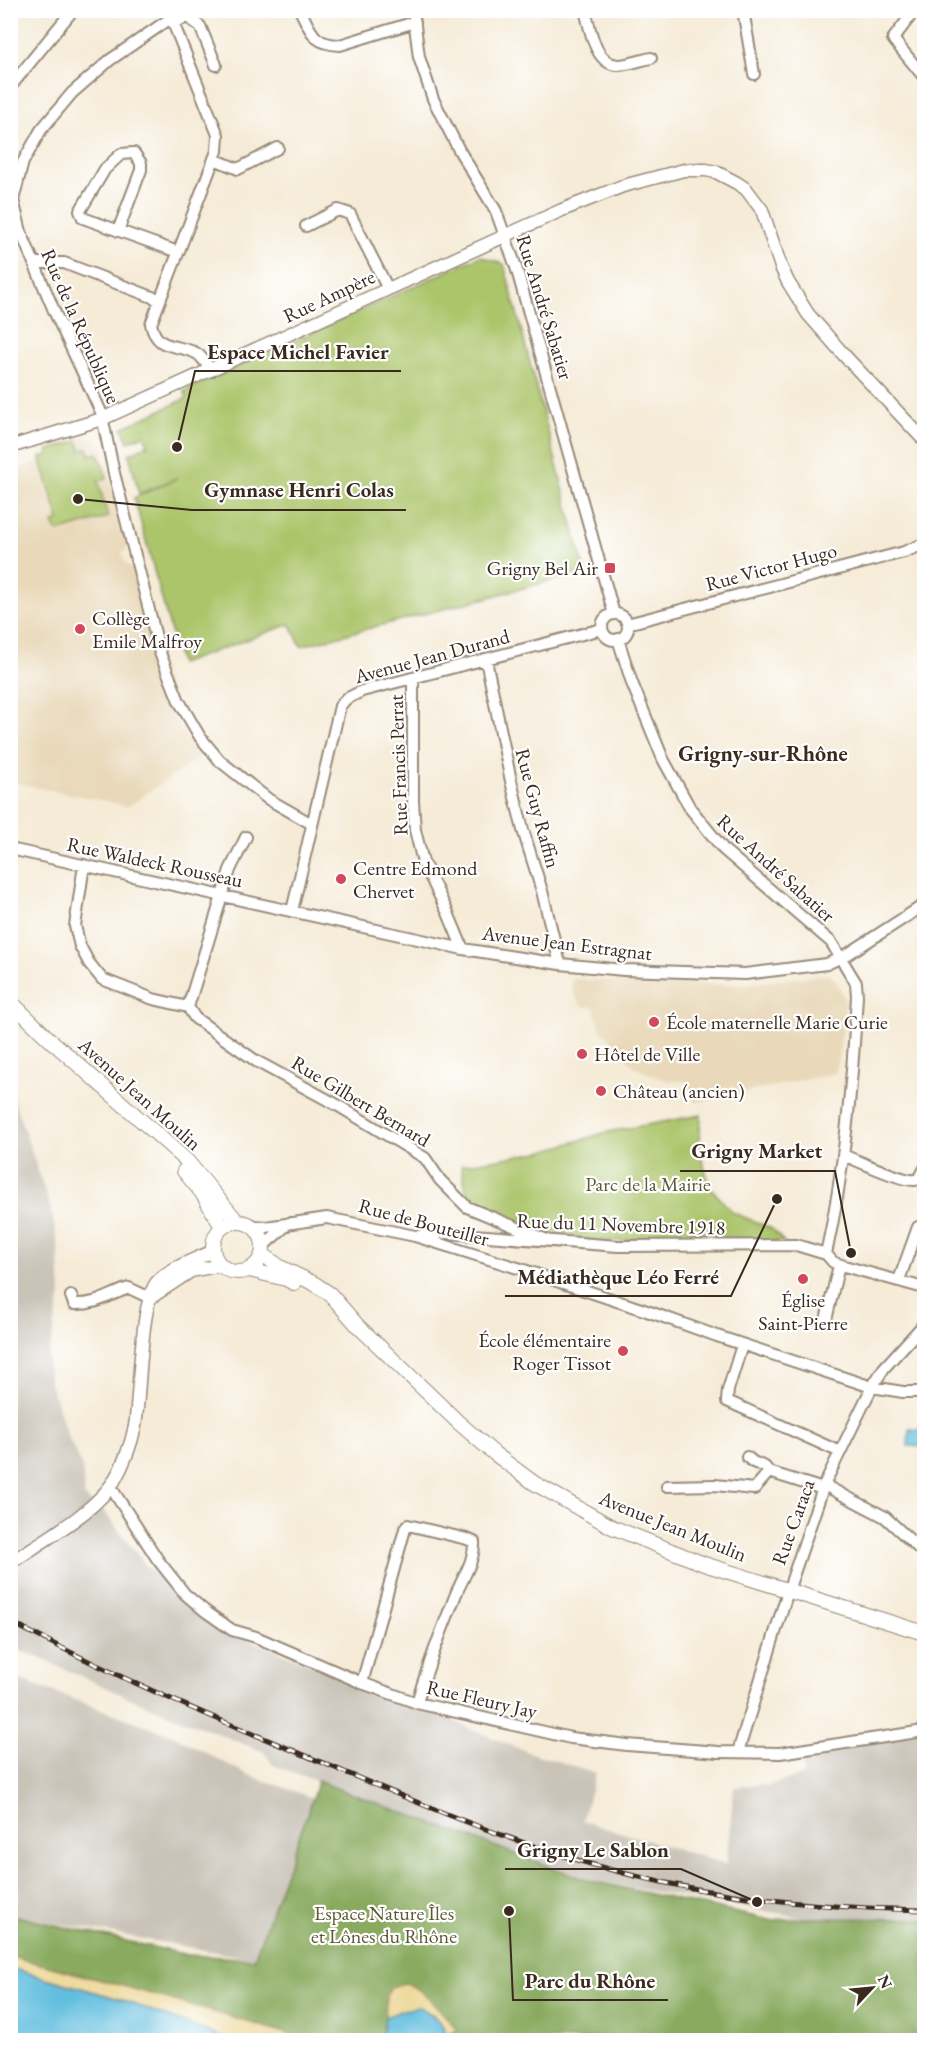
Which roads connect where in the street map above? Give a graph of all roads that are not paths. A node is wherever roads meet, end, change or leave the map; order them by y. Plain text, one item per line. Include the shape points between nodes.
1 (73, 10) edge
2 (300, 10) edge
3 (585, 10) edge
4 (742, 10) edge
5 (915, 10) edge
6 (414, 16) edge
7 (171, 17) edge
8 (651, 58) dead end
9 (216, 65) dead end
10 (10, 67) edge
11 (20, 74) junction
12 (754, 74) dead end
13 (924, 76) edge
14 (10, 87) edge
15 (278, 148) dead end
16 (214, 159) junction
17 (306, 225) dead end
18 (118, 231) junction
19 (16, 232) edge
20 (505, 235) junction
21 (178, 252) junction
22 (34, 263) junction
23 (388, 289) junction
24 (160, 300) junction
25 (211, 370) junction
26 (102, 419) junction
27 (924, 440) edge
28 (10, 447) edge
29 (924, 544) edge
30 (614, 614) junction
31 (627, 624) junction
32 (602, 629) junction
33 (618, 639) junction
34 (486, 660) junction
35 (413, 678) junction
36 (312, 824) junction
37 (246, 837) dead end
38 (10, 849) edge
39 (84, 865) junction
40 (222, 894) junction
41 (924, 905) edge
42 (292, 911) junction
43 (463, 949) junction
44 (841, 958) junction
45 (560, 964) junction
46 (10, 1001) edge
47 (188, 1007) junction
48 (10, 1011) edge
49 (843, 1155) junction
50 (924, 1170) edge
51 (237, 1221) junction
52 (289, 1223) junction
53 (253, 1226) junction
54 (222, 1227) junction
55 (918, 1227) dead end
56 (415, 1236) junction
57 (547, 1240) junction
58 (263, 1250) junction
59 (213, 1251) junction
60 (826, 1254) junction
61 (839, 1264) junction
62 (221, 1266) junction
63 (249, 1270) junction
64 (898, 1280) junction
65 (924, 1288) edge
66 (71, 1296) dead end
67 (150, 1298) junction
68 (826, 1320) dead end
69 (924, 1324) edge
70 (357, 1326) junction
71 (742, 1345) junction
72 (872, 1387) junction
73 (924, 1392) edge
74 (840, 1452) junction
75 (747, 1457) dead end
76 (770, 1472) junction
77 (110, 1486) junction
78 (667, 1486) dead end
79 (824, 1487) junction
80 (924, 1553) edge
81 (10, 1563) edge
82 (788, 1591) junction
83 (924, 1632) edge
84 (362, 1683) junction
85 (417, 1703) junction
86 (924, 1731) edge
87 (738, 1752) junction

1 - 11 street
2 - 6 street, Rue André Sabatier via 315,39 328,45 340,45
3 - 8 street via 594,44 606,60 616,65
4 - 12 street
5 - 13 street via 893,39
6 - 20 street, Rue André Sabatier via 419,57 433,99 496,211
7 - 9 street via 187,17 200,26
7 - 16 street via 218,135
7 - 19 street, Rue de la République via 110,60 72,93 41,130 23,162 13,200
10 - 11 street
11 - 14 street
15 - 16 street via 238,169
16 - 21 street
17 - 23 street via 338,210 350,214
18 - 18 street via 83,218 80,211 105,169 121,154 134,153 141,170
18 - 21 street
19 - 22 street, Rue de la République
20 - 23 street, Rue Ampère
20 - 27 street, Rue Ampère via 623,186 694,169 725,176 746,189 762,210 781,267 808,314
20 - 30 street, Rue André Sabatier
21 - 24 street
22 - 24 street via 64,263
22 - 26 street, Rue de la République
23 - 25 street, Rue Ampère
24 - 25 street via 151,324 154,336 164,344 198,353
25 - 26 street, Rue Ampère
26 - 28 street, Rue Ampère
26 - 36 street, Rue de la République via 160,653 184,711 219,761 268,799
29 - 31 street, Rue Victor Hugo
30 - 31 street via 623,616
30 - 32 street via 605,619
31 - 33 street via 626,634
32 - 33 street via 606,636
32 - 34 street, Avenue Jean Durand
33 - 44 street, Rue André Sabatier via 663,759 690,808 724,850 831,942
34 - 35 street, Avenue Jean Durand
34 - 45 street, Rue Guy Raffin via 511,781
35 - 36 street, Avenue Jean Durand via 362,691 340,706
35 - 43 street, Rue Francis Perrat via 415,830 423,862
36 - 42 street, Avenue Jean Durand
37 - 40 street
38 - 39 street, Rue Waldeck Rousseau
39 - 40 street, Rue Waldeck Rousseau
39 - 47 street via 75,926 89,963 102,979 153,999
40 - 42 street, Rue Waldeck Rousseau
40 - 47 street
41 - 44 street, Avenue Jean Estragnat
42 - 43 street, Avenue Jean Estragnat
43 - 45 street, Avenue Jean Estragnat
44 - 45 street, Avenue Jean Estragnat via 828,964 745,974
44 - 49 street, Rue André Sabatier via 856,983 857,996
46 - 51 main road, Avenue Jean Moulin via 187,1161
47 - 57 street, Rue Gilbert Bernard via 195,1018 256,1061 425,1158 467,1207
48 - 54 main road, Avenue Jean Moulin via 190,1177
49 - 50 street via 903,1179 915,1180
49 - 60 street, Rue André Sabatier
51 - 53 main road
51 - 54 main road
52 - 53 street, Rue de Bouteiller
52 - 56 street, Rue de Bouteiller via 327,1218
52 - 58 street
53 - 58 main road via 259,1232
54 - 59 main road via 216,1234
55 - 64 street
56 - 57 street, Rue du 11 Novembre 1918 via 447,1233
56 - 71 street, Rue de Bouteiller
57 - 60 street, Rue du 11 Novembre 1918 via 618,1246 796,1245
58 - 63 main road
58 - 70 main road, Avenue Jean Moulin via 280,1267 330,1294
59 - 62 main road
59 - 67 street via 165,1276 155,1285
60 - 61 street
61 - 64 street
61 - 68 street
62 - 63 main road via 234,1272
62 - 67 street via 191,1271
63 - 70 main road, Avenue Jean Moulin via 286,1279 308,1290
64 - 65 street
66 - 67 street via 74,1304 86,1305 129,1288
67 - 77 street via 135,1424 129,1448
69 - 72 street, Rue Caraca
70 - 82 main road, Avenue Jean Moulin via 459,1423 534,1483 612,1527 704,1564
71 - 72 street, Rue de Bouteiller
71 - 74 street via 727,1401
72 - 73 street, Rue de Bouteiller
72 - 74 street, Rue Caraca
74 - 79 street, Rue Caraca
75 - 76 street
76 - 78 street via 754,1489
76 - 79 street
77 - 81 street via 89,1508
77 - 84 street, Rue Fleury Jay via 158,1560 205,1611 232,1630
79 - 80 street via 885,1517
79 - 82 street, Rue Caraca
82 - 83 main road, Avenue Jean Moulin
82 - 87 street, Rue Caraca
84 - 85 street, Rue Fleury Jay
84 - 85 street via 405,1529 408,1525 467,1539 474,1542 474,1553
85 - 87 street, Rue Fleury Jay via 571,1738
86 - 87 street, Rue Fleury Jay via 780,1753

